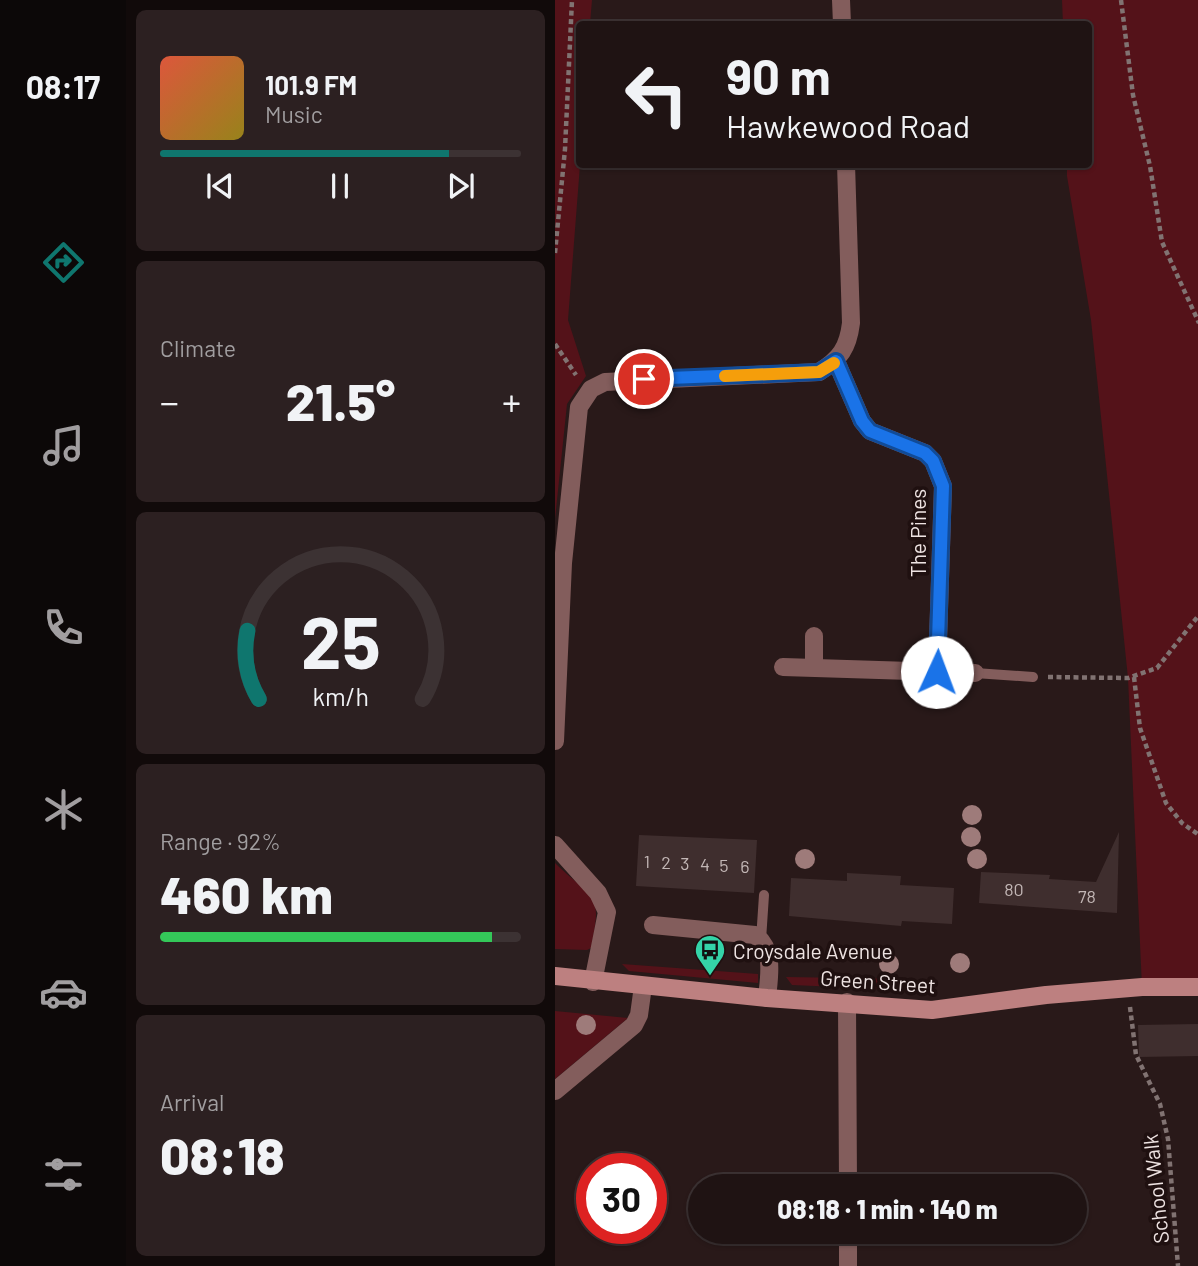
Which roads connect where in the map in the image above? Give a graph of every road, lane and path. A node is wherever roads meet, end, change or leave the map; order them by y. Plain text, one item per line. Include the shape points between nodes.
1 (572, 0) edge
2 (841, 0) edge
3 (1121, 0) edge
4 (842, 21) edge
5 (846, 168) edge
6 (555, 253) edge
7 (1198, 323) edge
8 (555, 344) edge
9 (836, 361) junction
10 (591, 389) junction
11 (1198, 615) edge
12 (814, 636) dead end
13 (783, 667) dead end
14 (814, 668) junction
15 (937, 672) junction
16 (975, 673) joint
17 (1033, 677) joint
18 (1134, 677) junction
19 (555, 741) edge
20 (1198, 835) edge
21 (555, 845) edge
22 (764, 895) dead end
23 (653, 925) dead end
24 (761, 940) junction
25 (555, 976) edge
26 (592, 982) junction
27 (643, 986) junction
28 (1198, 987) edge
29 (1127, 989) junction
30 (767, 998) junction
31 (847, 1002) junction
32 (555, 1091) edge
33 (848, 1174) edge
34 (848, 1244) edge
35 (848, 1266) edge
36 (1178, 1266) edge

1 - 6 path
2 - 4 street
3 - 7 path via 1133,95 1162,242
5 - 9 street via 851,323 848,344
8 - 10 path
9 - 10 street via 819,372 618,379
9 - 15 street, The Pines via 870,431 925,453 943,486
10 - 19 street via 579,407 575,429
11 - 18 path via 1158,668
12 - 14 street
13 - 14 street
14 - 15 street
15 - 16 street
16 - 17 lane
17 - 18 path
18 - 20 path via 1140,728 1166,803
21 - 26 street via 598,893 607,912
22 - 24 lane
23 - 24 street via 748,932
24 - 30 street via 768,955
25 - 26 street, Green Street
26 - 27 street, Green Street
27 - 30 street, Green Street
27 - 32 street via 634,1025
28 - 29 street, Green Street
29 - 31 street, Green Street via 932,1010
29 - 36 path, School Walk via 1136,1055 1160,1104 1168,1139
30 - 31 street, Green Street
31 - 33 street
34 - 35 street

